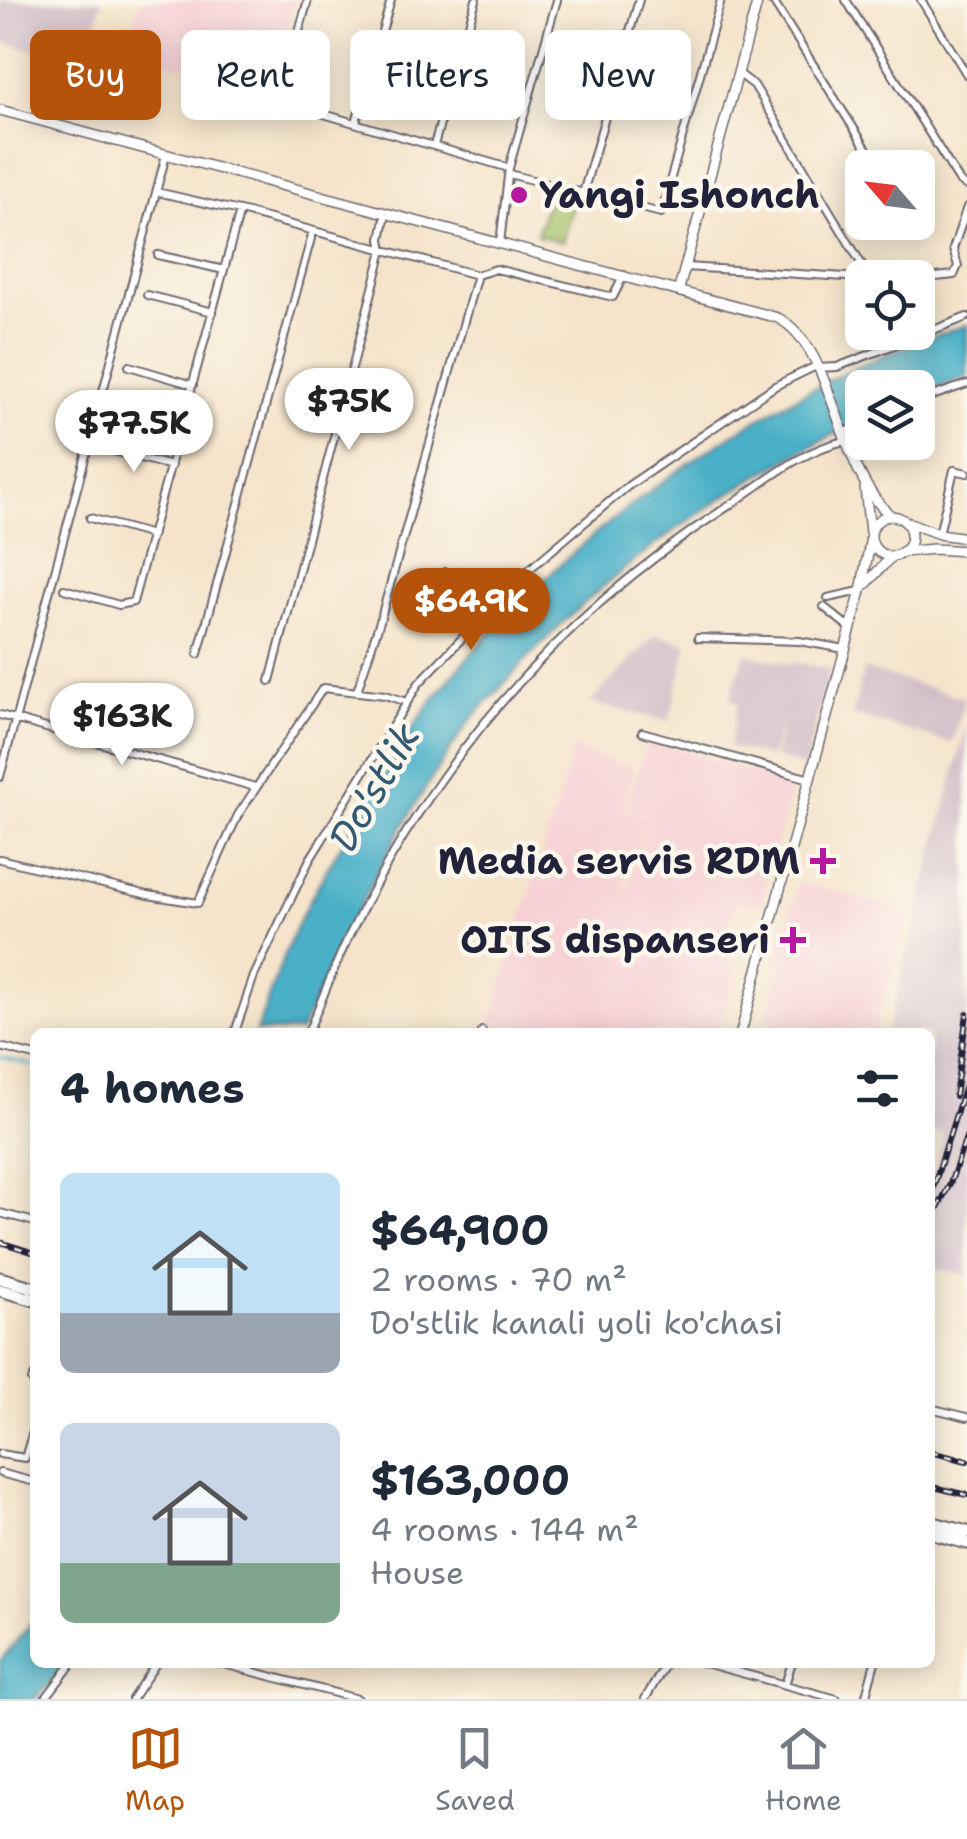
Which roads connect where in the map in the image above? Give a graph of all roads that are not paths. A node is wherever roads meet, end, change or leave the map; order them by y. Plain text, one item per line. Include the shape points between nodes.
1 (308, 0) edge
2 (391, 0) edge
3 (476, 0) edge
4 (557, 0) edge
5 (639, 0) edge
6 (721, 0) edge
7 (758, 0) edge
8 (769, 0) edge
9 (846, 0) edge
10 (922, 0) edge
11 (738, 73) junction
12 (967, 74) edge
13 (0, 110) edge
14 (356, 122) junction
15 (434, 145) junction
16 (868, 150) edge
17 (166, 155) junction
18 (509, 171) junction
19 (967, 186) edge
20 (156, 192) junction
21 (583, 193) junction
22 (967, 206) edge
23 (240, 211) junction
24 (386, 214) junction
25 (314, 232) junction
26 (500, 243) junction
27 (383, 250) junction
28 (158, 255) dead end
29 (859, 260) edge
30 (686, 267) junction
31 (224, 270) junction
32 (477, 275) junction
33 (624, 275) junction
34 (845, 277) edge
35 (935, 277) edge
36 (679, 289) junction
37 (147, 295) dead end
38 (212, 312) junction
39 (967, 317) edge
40 (129, 366) dead end
41 (818, 370) junction
42 (193, 384) junction
43 (967, 384) edge
44 (935, 395) edge
45 (845, 434) edge
46 (845, 436) edge
47 (106, 449) dead end
48 (855, 460) edge
49 (171, 466) junction
50 (967, 470) edge
51 (865, 485) junction
52 (891, 516) junction
53 (90, 518) dead end
54 (904, 521) junction
55 (939, 534) junction
56 (152, 535) junction
57 (871, 536) junction
58 (967, 538) edge
59 (967, 552) edge
60 (897, 554) junction
61 (445, 572) dead end
62 (520, 578) junction
63 (64, 589) dead end
64 (862, 591) junction
65 (828, 598) dead end
66 (824, 607) dead end
67 (851, 630) junction
68 (698, 638) dead end
69 (846, 650) junction
70 (198, 654) dead end
71 (270, 682) dead end
72 (356, 691) junction
73 (407, 702) junction
74 (0, 715) edge
75 (15, 720) junction
76 (642, 732) dead end
77 (0, 778) edge
78 (810, 779) junction
79 (254, 787) junction
80 (0, 859) edge
81 (236, 1028) edge
82 (310, 1028) edge
83 (742, 1028) edge
84 (0, 1048) edge
85 (30, 1055) edge
86 (0, 1213) edge
87 (30, 1221) edge
88 (0, 1278) edge
89 (30, 1287) edge
90 (0, 1290) edge
91 (30, 1299) edge
92 (935, 1409) edge
93 (967, 1418) edge
94 (30, 1442) edge
95 (0, 1454) edge
96 (0, 1472) edge
97 (30, 1481) edge
98 (935, 1523) edge
99 (967, 1532) edge
100 (935, 1535) edge
101 (967, 1543) edge
102 (68, 1668) edge
103 (153, 1668) edge
104 (239, 1668) edge
105 (663, 1668) edge
106 (722, 1668) edge
107 (790, 1668) edge
108 (873, 1668) edge
109 (784, 1686) junction
110 (45, 1699) edge
111 (132, 1699) edge
112 (358, 1699) edge
113 (645, 1699) edge
114 (837, 1699) edge
115 (865, 1699) edge

1 - 14 street via 279,100
2 - 14 street
3 - 15 street
4 - 18 street
5 - 21 street
6 - 21 street via 660,213
7 - 11 main road
8 - 16 street
9 - 19 street
10 - 12 street
11 - 29 street via 754,85
11 - 30 main road
13 - 17 main road
14 - 15 street
15 - 18 street
17 - 20 street
17 - 24 main road
18 - 21 street
18 - 26 street
20 - 23 street
20 - 75 street
22 - 35 street via 953,249 954,275
23 - 25 street
23 - 31 street
24 - 26 main road
24 - 27 street
25 - 27 street
25 - 70 street
26 - 33 main road
27 - 32 street
27 - 71 street
28 - 31 street
30 - 34 street
30 - 36 main road
31 - 38 street
32 - 33 street via 496,268 613,297
32 - 72 street
33 - 36 main road
36 - 41 main road via 781,320 804,338
37 - 38 street
38 - 42 street
39 - 41 street
40 - 42 street
41 - 45 main road
41 - 62 street via 775,386 628,486
42 - 49 street
43 - 44 street
46 - 82 street via 806,454 661,552 586,612 469,738 412,820 352,928
47 - 49 street
48 - 51 main road
49 - 56 street
50 - 55 street via 954,470
51 - 52 main road
51 - 57 main road
52 - 54 main road
52 - 57 main road via 877,521
53 - 56 street
54 - 55 main road
54 - 60 main road via 910,541
55 - 58 main road
56 - 63 street via 133,602 119,605
57 - 60 main road via 880,553
57 - 64 main road
59 - 60 main road
60 - 64 main road
61 - 62 street
62 - 73 street
64 - 65 street
64 - 67 main road
66 - 67 street
67 - 69 main road
68 - 69 street via 799,640
69 - 78 main road
72 - 73 street
72 - 79 street via 323,688
73 - 81 street via 308,861
74 - 75 street
75 - 77 street
75 - 79 street
76 - 78 street
78 - 83 main road
79 - 80 street via 198,903
84 - 85 street
86 - 87 street
88 - 89 highway
90 - 91 highway
92 - 93 street
94 - 95 street via 25,1458
96 - 97 street
98 - 99 highway
100 - 101 highway
102 - 110 street
103 - 111 street
104 - 112 street
105 - 113 street
106 - 109 street
107 - 109 street
108 - 115 street
109 - 114 street

